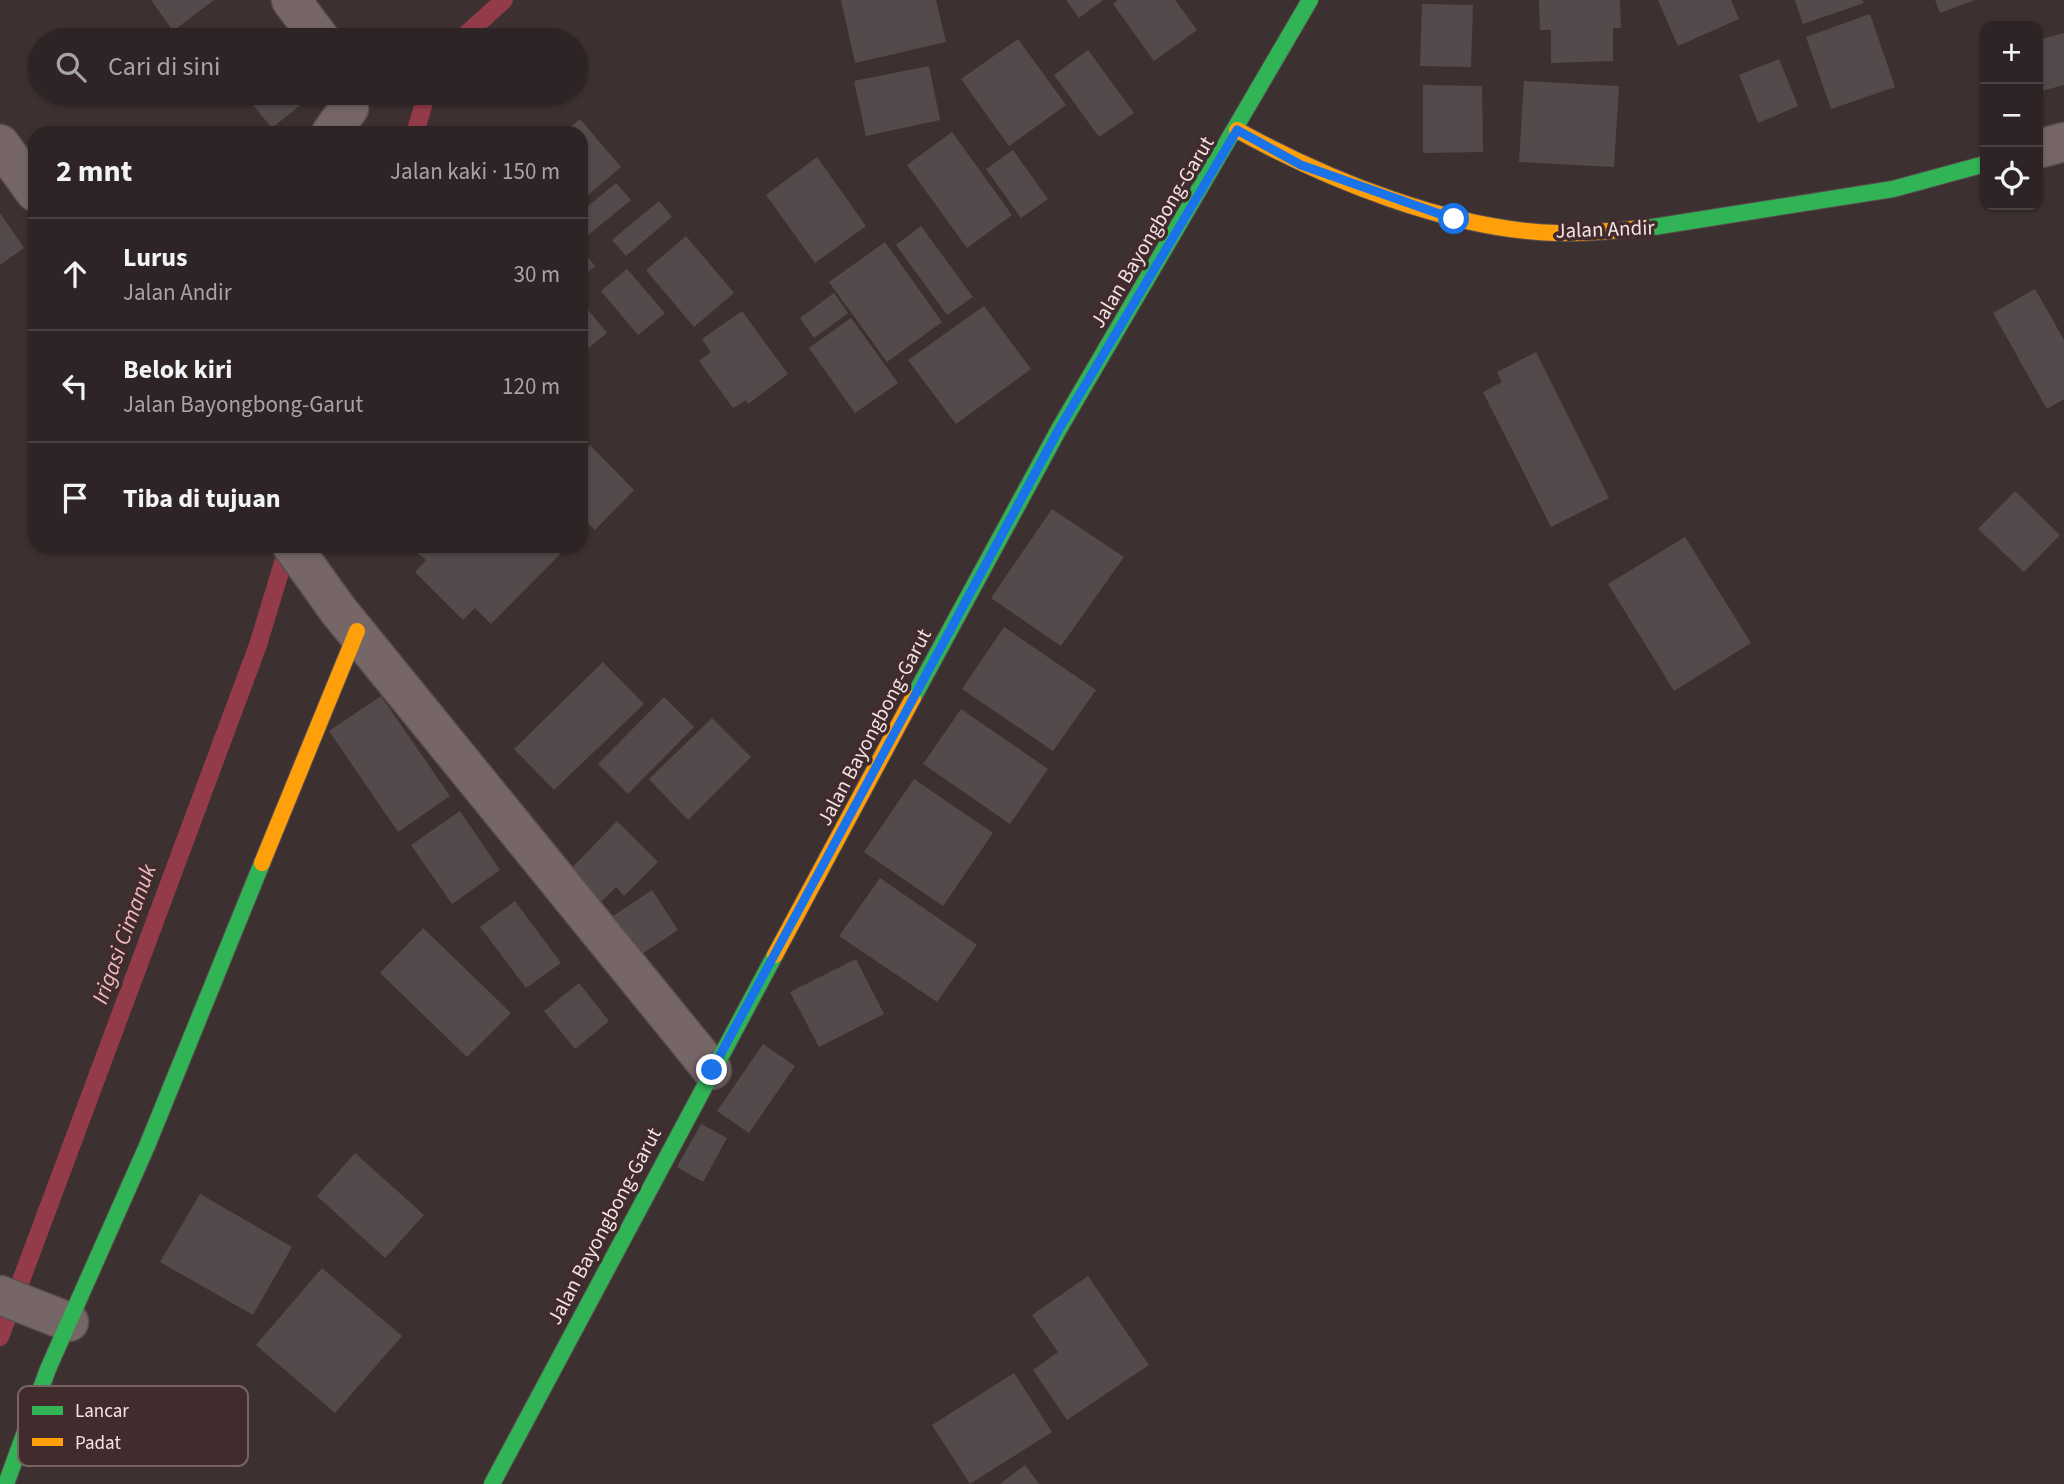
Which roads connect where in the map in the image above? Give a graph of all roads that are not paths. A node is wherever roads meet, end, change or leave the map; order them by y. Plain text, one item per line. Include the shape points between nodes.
1 (291, 0) edge
2 (1310, 0) edge
3 (312, 28) edge
4 (349, 105) edge
5 (336, 126) edge
6 (1237, 130) junction
7 (2064, 142) edge
8 (0, 144) edge
9 (2043, 148) edge
10 (1980, 165) edge
11 (28, 182) edge
12 (297, 553) edge
13 (347, 621) junction
14 (712, 1070) junction
15 (2, 1296) edge
16 (59, 1318) junction
17 (37, 1386) edge
18 (18, 1446) edge
19 (6, 1484) edge
20 (492, 1484) edge

1 - 3 street
2 - 6 street, Jalan Bayongbong-Garut
4 - 5 street
6 - 10 street, Jalan Andir via 1301,165 1454,219 1555,233 1668,226 1893,189
6 - 14 street, Jalan Bayongbong-Garut via 1059,429
7 - 9 street
8 - 11 street
12 - 13 street
13 - 14 street
13 - 16 street via 148,1146
14 - 20 street, Jalan Bayongbong-Garut
15 - 16 street
16 - 17 street
18 - 19 street

